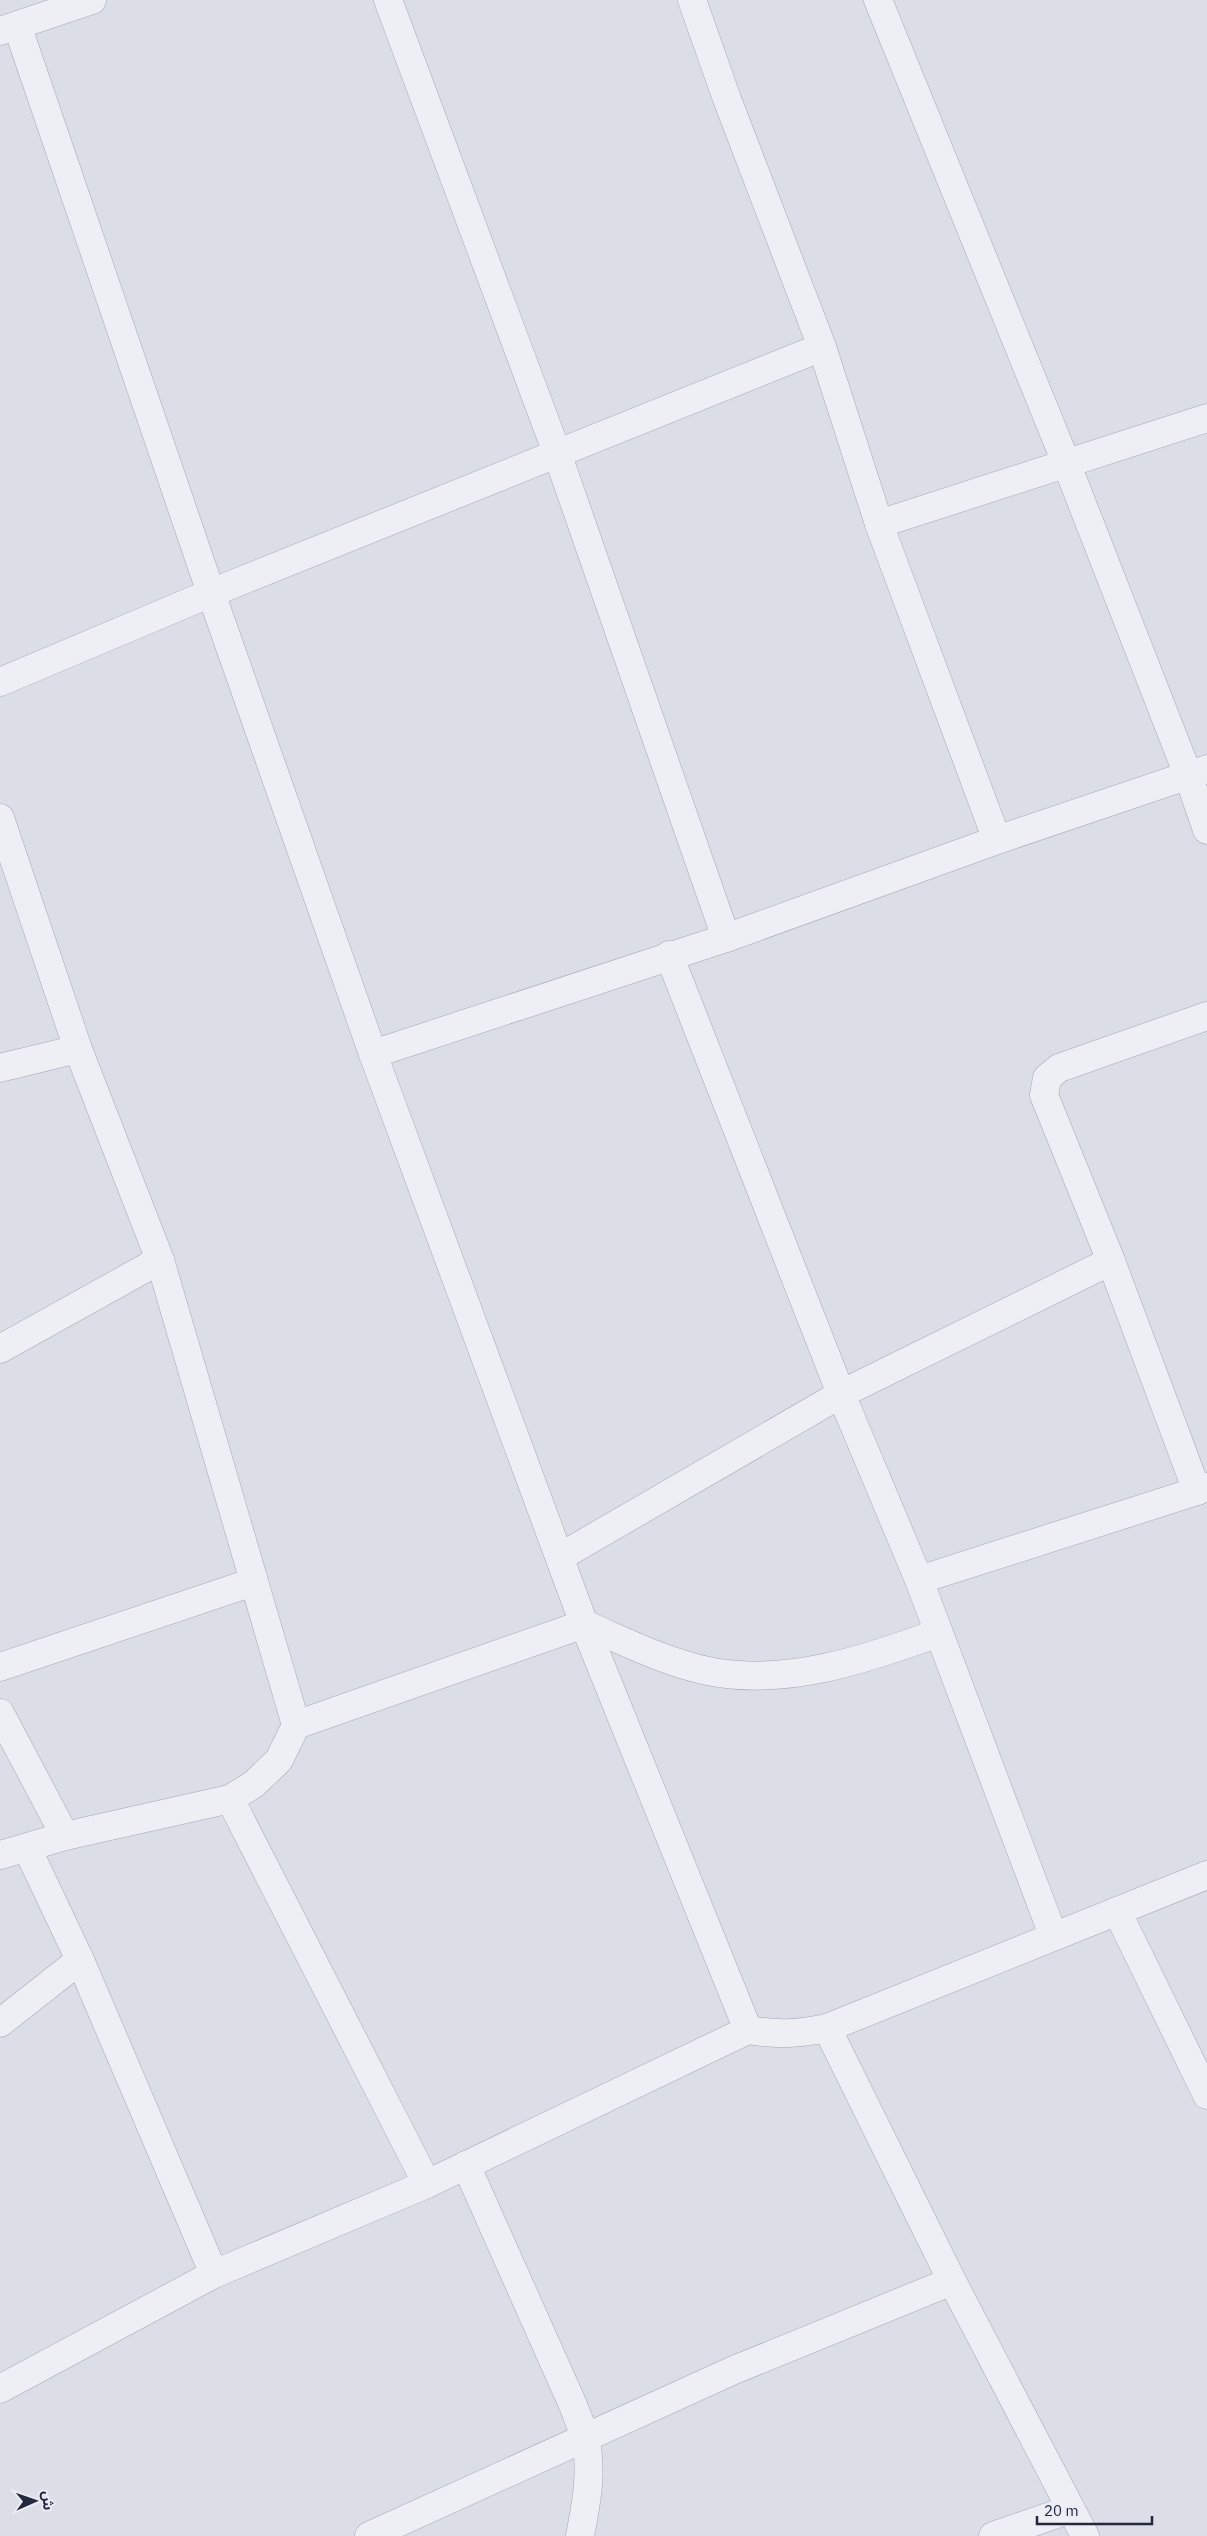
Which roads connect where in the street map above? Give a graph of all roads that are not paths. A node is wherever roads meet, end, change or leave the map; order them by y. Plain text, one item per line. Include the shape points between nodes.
1 (92, 0) edge
2 (388, 0) edge
3 (692, 0) edge
4 (878, 0) edge
5 (9, 28) edge
6 (822, 347) junction
7 (1207, 418) edge
8 (558, 453) junction
9 (1067, 465) junction
10 (879, 524) junction
11 (211, 593) junction
12 (0, 682) edge
13 (1198, 772) edge
14 (0, 818) edge
15 (1207, 830) edge
16 (997, 840) junction
17 (726, 938) junction
18 (669, 955) junction
19 (1207, 1016) edge
20 (78, 1049) junction
21 (373, 1054) junction
22 (0, 1068) edge
23 (160, 1260) junction
24 (1111, 1261) junction
25 (0, 1349) edge
26 (841, 1394) junction
27 (1202, 1489) edge
28 (560, 1557) junction
29 (918, 1580) junction
30 (253, 1582) junction
31 (584, 1624) junction
32 (938, 1632) junction
33 (0, 1667) edge
34 (0, 1713) edge
35 (296, 1725) junction
36 (230, 1800) junction
37 (65, 1836) junction
38 (27, 1848) junction
39 (0, 1855) edge
40 (1207, 1876) edge
41 (1117, 1911) junction
42 (1053, 1935) junction
43 (80, 1960) junction
44 (0, 2022) edge
45 (827, 2028) junction
46 (748, 2030) junction
47 (1207, 2095) edge
48 (466, 2165) junction
49 (427, 2184) junction
50 (214, 2274) junction
51 (952, 2281) junction
52 (0, 2390) edge
53 (586, 2439) junction
54 (1071, 2509) junction
55 (369, 2536) edge
56 (580, 2536) edge
57 (993, 2536) edge
58 (1085, 2536) edge

1 - 5 street
2 - 8 street
3 - 6 street
4 - 9 street
5 - 11 street
6 - 8 street
6 - 10 street
7 - 9 street
8 - 11 street
8 - 17 street
9 - 10 street
9 - 13 street
10 - 16 street
11 - 12 street
11 - 21 street
13 - 15 street
13 - 16 street
14 - 20 street
16 - 17 street
17 - 18 street
18 - 21 street
18 - 26 street
19 - 24 street via 1059,1068 1047,1078 1044,1095
20 - 22 street
20 - 23 street
21 - 28 street
23 - 25 street
23 - 30 street
24 - 26 street
24 - 27 street
26 - 28 street
26 - 29 street
27 - 29 street
28 - 31 street
29 - 32 street
30 - 33 street
30 - 35 street
31 - 32 street via 660,1656 709,1671 765,1675 823,1668 886,1652
31 - 35 street
31 - 46 street
32 - 42 street
34 - 37 street
35 - 36 street via 280,1760
36 - 37 street
36 - 49 street
37 - 38 street
38 - 39 street
38 - 43 street
40 - 41 street
41 - 42 street
41 - 47 street
42 - 45 street
43 - 44 street
43 - 50 street
45 - 46 street via 775,2035
45 - 51 street
46 - 48 street
48 - 49 street
48 - 53 street
49 - 50 street
50 - 52 street
51 - 53 street via 734,2370
51 - 54 street
53 - 55 street
53 - 56 street via 588,2465
54 - 57 street
54 - 58 street

